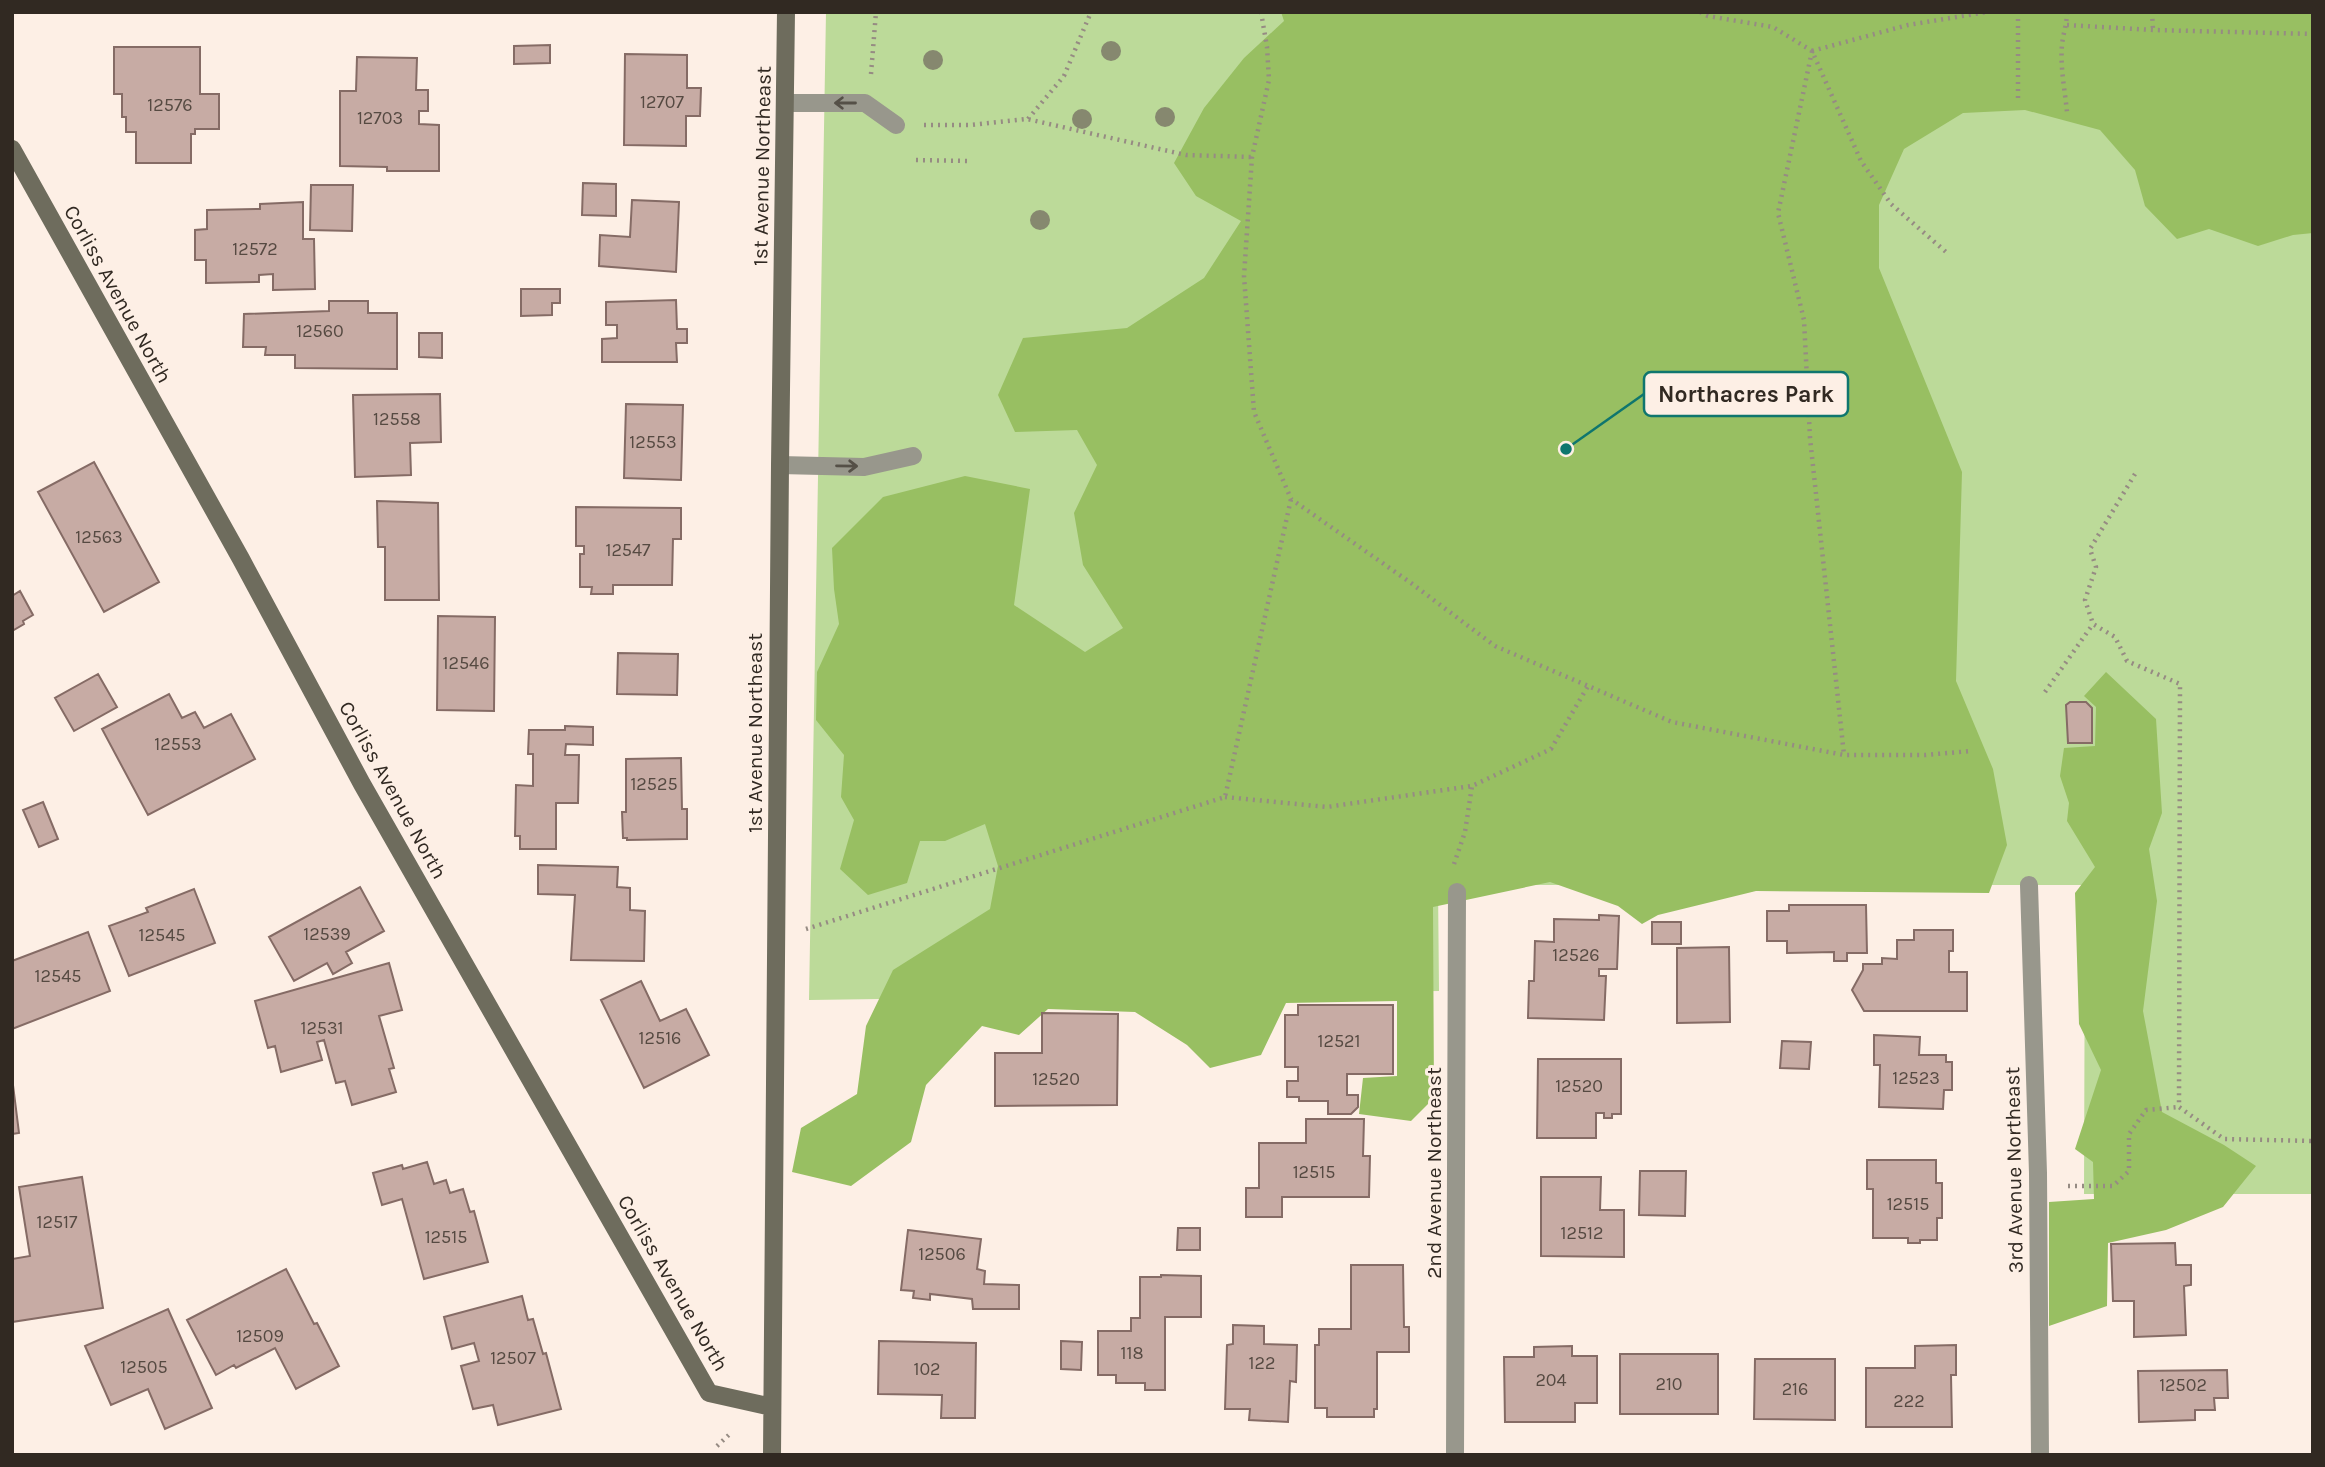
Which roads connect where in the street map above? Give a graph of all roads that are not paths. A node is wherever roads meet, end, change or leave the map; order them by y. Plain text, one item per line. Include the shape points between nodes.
1 (786, 12) edge
2 (786, 103) junction
3 (896, 125) road end
4 (12, 149) edge
5 (913, 456) dead end
6 (780, 465) junction
7 (2029, 885) dead end
8 (1457, 892) road end
9 (772, 1407) junction
10 (772, 1455) edge
11 (1455, 1455) edge
12 (2040, 1455) edge

1 - 2 street, 1st Avenue Northeast
3 -> 2 street via 865,103
2 - 6 street, 1st Avenue Northeast
4 - 9 street, Corliss Avenue North via 362,784 709,1393
6 -> 5 street via 863,467
6 - 9 street, 1st Avenue Northeast
7 - 12 street, 3rd Avenue Northeast
8 - 11 street, 2nd Avenue Northeast
9 - 10 street, 1st Avenue Northeast

